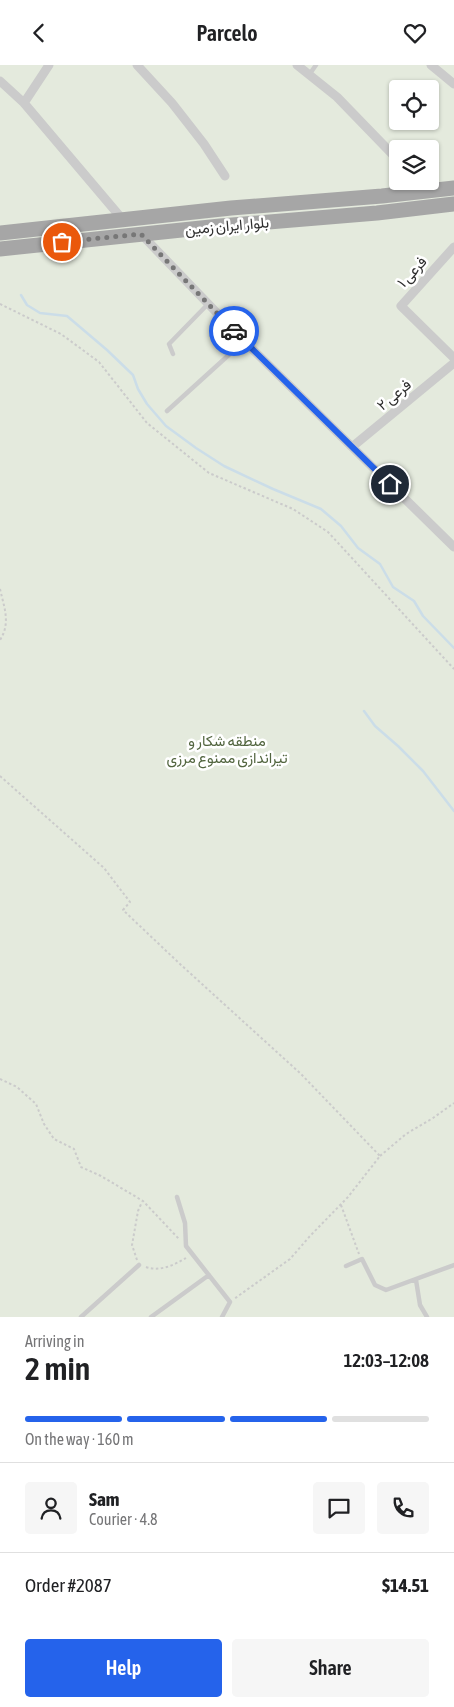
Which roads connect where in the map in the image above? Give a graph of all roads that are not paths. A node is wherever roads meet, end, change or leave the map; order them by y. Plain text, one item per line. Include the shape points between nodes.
1 (50, 65) edge
2 (137, 65) edge
3 (297, 65) edge
4 (316, 65) edge
5 (431, 65) edge
6 (309, 75) junction
7 (0, 81) edge
8 (454, 84) edge
9 (24, 103) junction
10 (389, 151) edge
11 (225, 176) dead end
12 (439, 187) edge
13 (454, 188) edge
14 (406, 190) edge
15 (454, 204) edge
16 (123, 220) junction
17 (0, 233) edge
18 (141, 234) junction
19 (454, 247) edge
20 (1, 251) edge
21 (208, 304) junction
22 (243, 340) junction
23 (173, 354) dead end
24 (454, 358) edge
25 (454, 363) edge
26 (168, 411) dead end
27 (352, 447) junction
28 (454, 547) edge
29 (176, 1197) dead end
30 (139, 1265) road end
31 (454, 1265) edge
32 (346, 1266) dead end
33 (209, 1275) junction
34 (416, 1279) junction
35 (81, 1317) edge
36 (151, 1317) edge
37 (222, 1317) edge
38 (427, 1317) edge

1 - 9 street
2 - 11 street via 172,103
3 - 6 street
4 - 6 lane
5 - 8 street
6 - 10 street via 337,97
7 - 9 street
9 - 16 street
12 - 13 main road, بلوار ایران زمین
14 - 16 main road, بلوار ایران زمین via 382,196
15 - 18 main road, بلوار ایران زمین
16 - 17 main road, بلوار ایران زمین
18 - 20 main road, بلوار ایران زمین
18 - 21 street
19 - 24 street, فرعی ۱ via 401,306
21 - 22 street
21 - 23 lane via 169,344
22 - 26 lane
22 - 27 street
25 - 27 street, فرعی ۲
27 - 28 street
29 - 33 lane via 185,1223 186,1246
30 - 35 lane
31 - 34 lane
32 - 34 lane via 362,1259 375,1285 386,1290
33 - 36 lane
33 - 37 lane via 230,1302
34 - 38 lane via 420,1305

